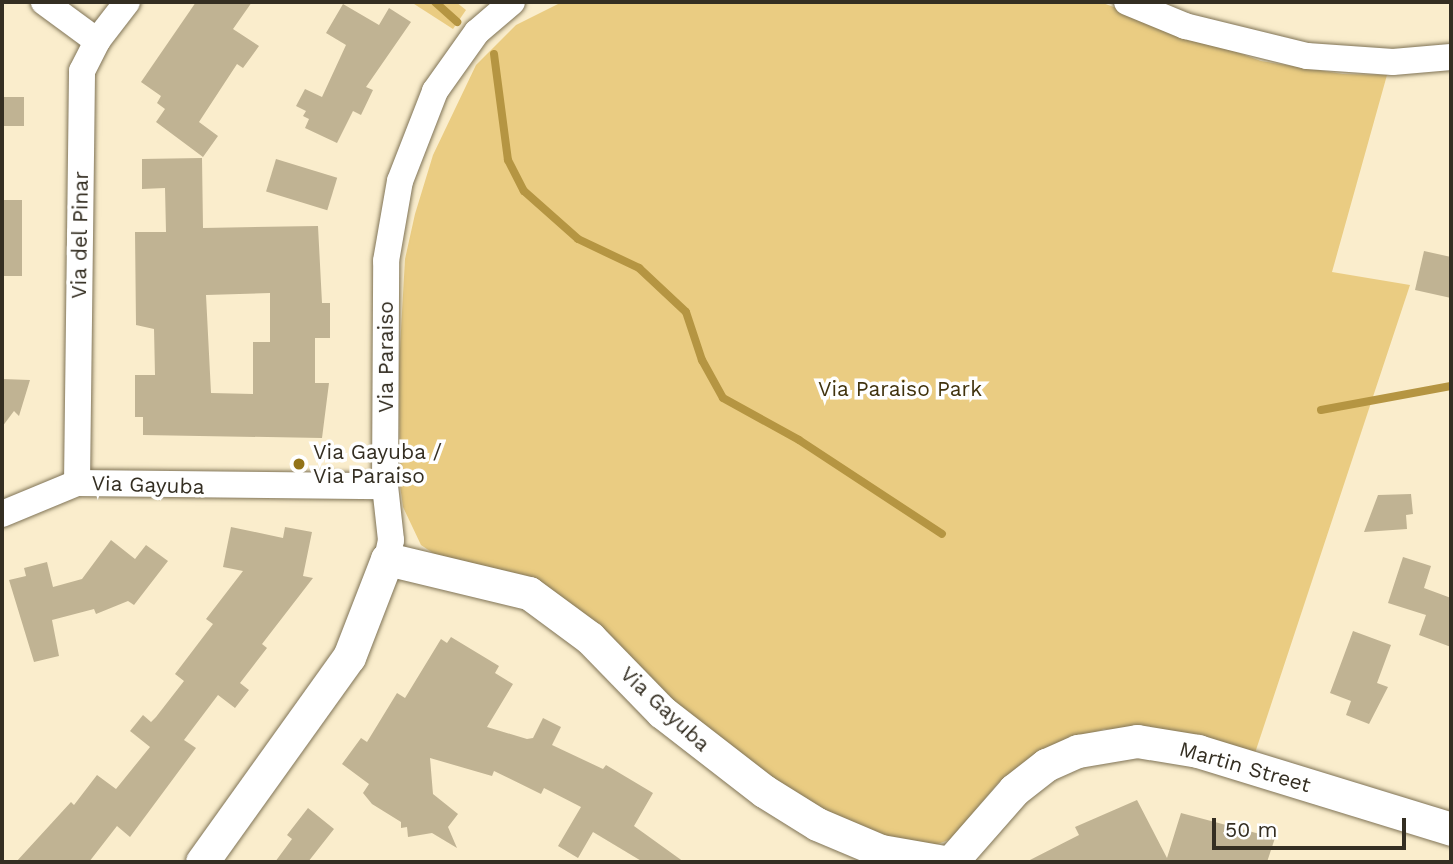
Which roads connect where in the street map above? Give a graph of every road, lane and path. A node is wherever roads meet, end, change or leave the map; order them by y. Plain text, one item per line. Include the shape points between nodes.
1 (44, 2) edge
2 (127, 2) edge
3 (512, 2) edge
4 (1126, 2) edge
5 (97, 41) junction
6 (1451, 57) edge
7 (77, 483) junction
8 (385, 486) junction
9 (2, 514) edge
10 (387, 559) junction
11 (1451, 829) edge
12 (201, 862) edge
13 (944, 862) edge
14 (951, 862) edge

1 - 5 street
2 - 5 street, Via del Pinar
3 - 8 street, Via Paraiso via 477,32 435,92 400,181 386,261
4 - 6 street via 1185,26 1307,56 1393,62
5 - 7 street, Via del Pinar via 82,71 80,98
7 - 8 street, Via Gayuba
7 - 9 street, Via Gayuba
8 - 10 street, Via Paraiso via 391,540
10 - 12 street, Via Paraiso via 349,657
10 - 13 street, Via Gayuba via 529,593 590,638 662,712 764,791 817,824 881,851
11 - 14 street, Martin Street via 1198,751 1136,741 1078,751 1046,765 1014,790

